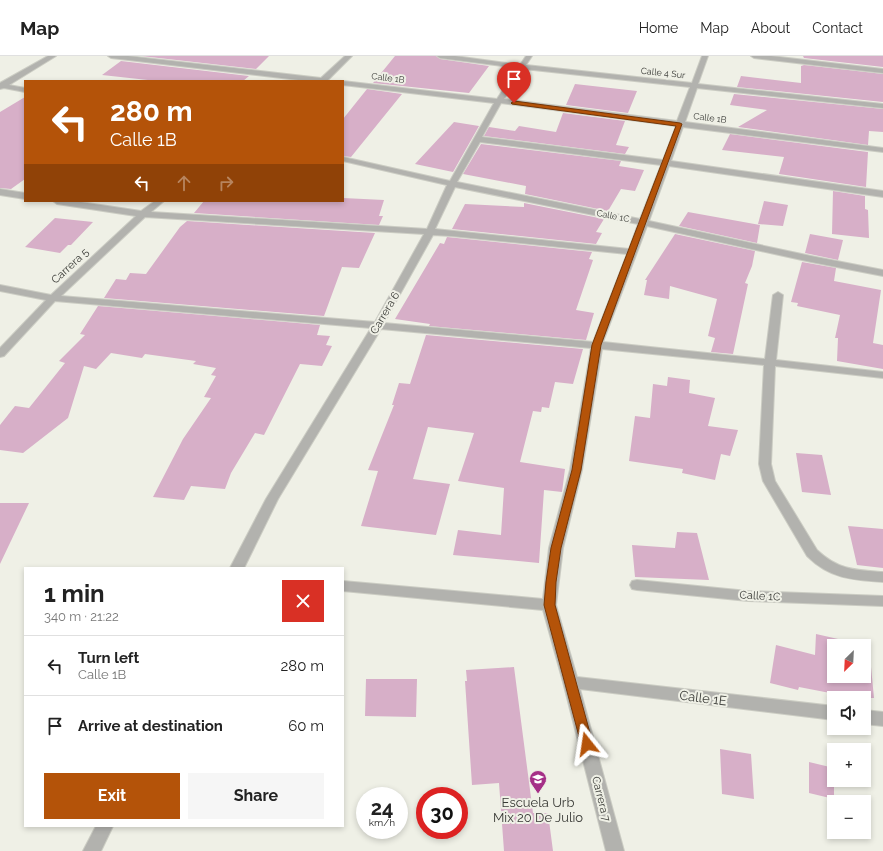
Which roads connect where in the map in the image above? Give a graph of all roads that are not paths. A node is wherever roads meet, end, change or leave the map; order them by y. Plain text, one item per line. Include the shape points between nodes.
1 (53, 56) edge
2 (111, 56) edge
3 (349, 56) edge
4 (440, 56) edge
5 (529, 56) edge
6 (705, 56) edge
7 (754, 56) edge
8 (522, 67) junction
9 (883, 71) edge
10 (315, 80) edge
11 (324, 80) edge
12 (344, 83) edge
13 (695, 85) junction
14 (1, 86) edge
15 (24, 90) edge
16 (499, 101) junction
17 (883, 106) edge
18 (680, 124) junction
19 (477, 139) junction
20 (883, 150) edge
21 (344, 159) edge
22 (666, 163) junction
23 (452, 184) junction
24 (0, 192) edge
25 (883, 194) edge
26 (24, 196) edge
27 (64, 202) edge
28 (159, 202) edge
29 (143, 214) junction
30 (644, 222) junction
31 (430, 231) junction
32 (632, 252) junction
33 (883, 273) edge
34 (0, 288) edge
35 (778, 295) dead end
36 (53, 298) junction
37 (378, 325) junction
38 (596, 345) junction
39 (0, 354) edge
40 (770, 362) junction
41 (883, 375) edge
42 (238, 567) edge
43 (883, 576) edge
44 (637, 585) dead end
45 (344, 586) edge
46 (883, 602) edge
47 (549, 605) junction
48 (571, 682) junction
49 (827, 712) edge
50 (871, 718) edge
51 (883, 719) edge
52 (104, 827) edge
53 (92, 851) edge
54 (615, 851) edge

1 - 14 street
2 - 10 street
3 - 11 street
4 - 8 street, Calle 4 Sur
5 - 8 street, Carrera 6
6 - 13 street, Carrera 7
7 - 9 street
8 - 13 street, Calle 4 Sur
8 - 16 street, Carrera 6
12 - 16 street, Calle 1B
13 - 17 street, Calle 4 Sur
13 - 18 street, Carrera 7
14 - 15 street
16 - 18 street, Calle 1B
16 - 19 street, Carrera 6
18 - 20 street, Calle 1B
18 - 22 street, Carrera 7
19 - 22 street
19 - 23 street, Carrera 6
21 - 23 street, Calle 1C
22 - 25 street
22 - 30 street, Carrera 7
23 - 30 street, Calle 1C
23 - 31 street, Carrera 6
24 - 26 street
27 - 29 street
28 - 29 street, Carrera 5
29 - 31 street
29 - 36 street, Carrera 5
30 - 32 street, Carrera 7
30 - 33 street, Calle 1C
31 - 32 street
31 - 37 street, Carrera 6
32 - 38 street, Carrera 7
34 - 36 street
35 - 40 street
36 - 37 street
36 - 39 street, Carrera 5
37 - 38 street
37 - 42 street, Carrera 6 via 268,506
38 - 40 street
38 - 47 street, Carrera 7 via 576,470 556,548
40 - 41 street
40 - 43 street via 765,464 769,481 820,562 850,575
44 - 46 street, Calle 1C via 748,596
45 - 47 street
47 - 48 street, Carrera 7
48 - 49 street, Calle 1E
48 - 54 street, Carrera 7
50 - 51 street
52 - 53 street

